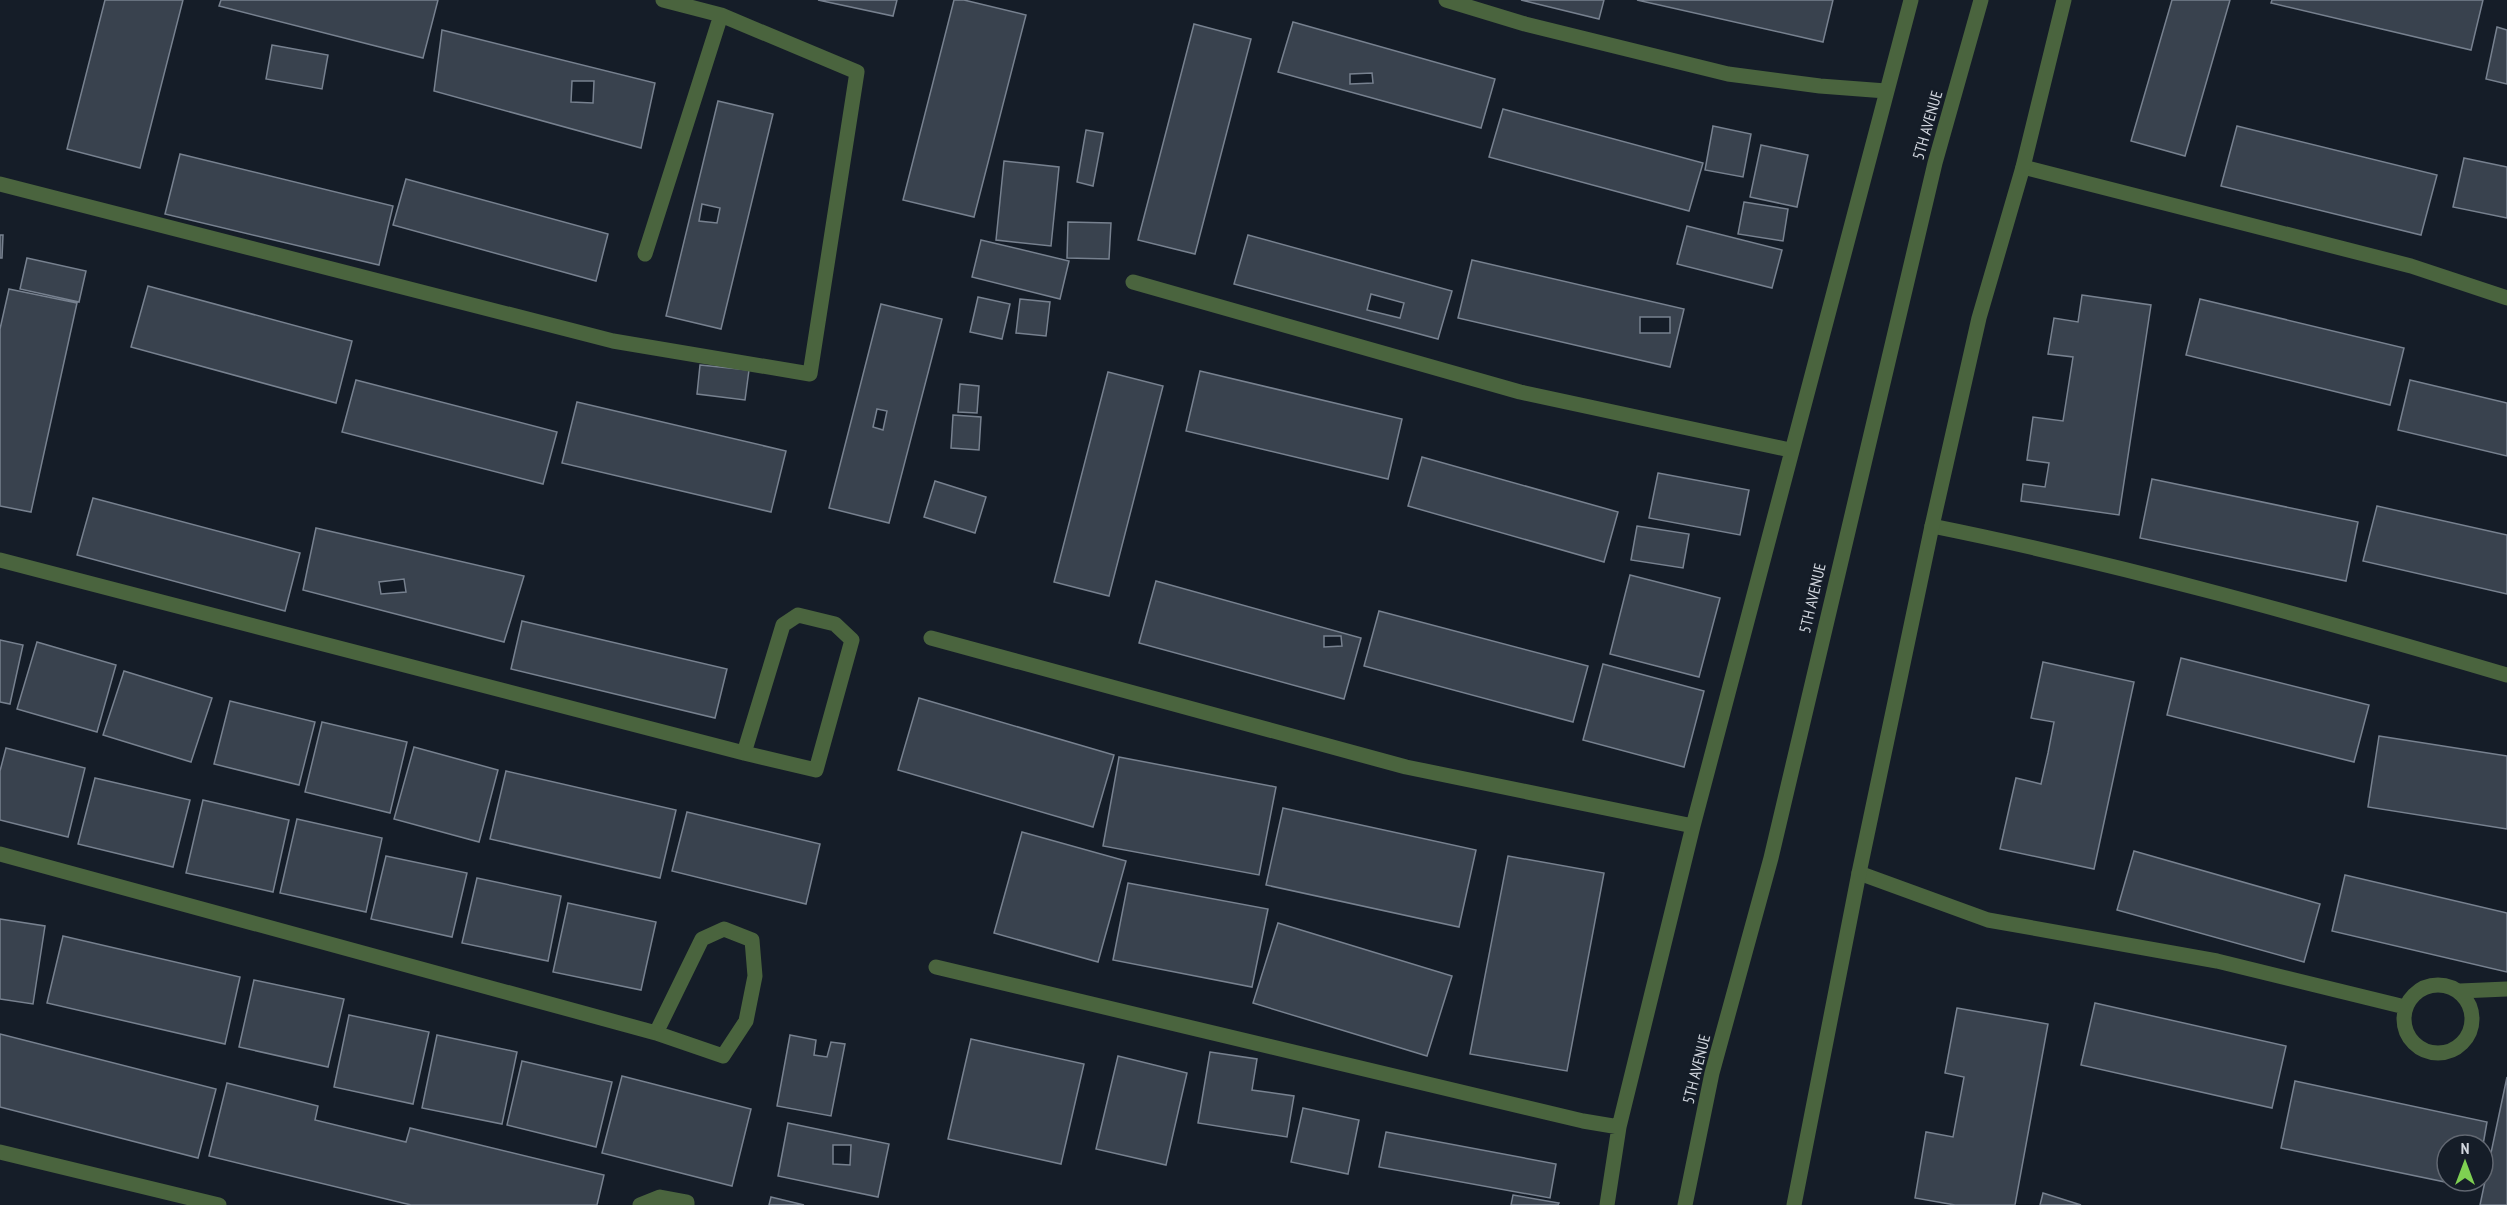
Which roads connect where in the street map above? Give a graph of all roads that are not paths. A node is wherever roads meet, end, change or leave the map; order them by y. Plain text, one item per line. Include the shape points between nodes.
1 (663, 0) edge
2 (1446, 0) edge
3 (1911, 0) edge
4 (1981, 0) edge
5 (2064, 0) edge
6 (721, 15) junction
7 (1886, 91) junction
8 (2024, 167) junction
9 (0, 184) edge
10 (645, 254) dead end
11 (1133, 282) dead end
12 (2507, 298) edge
13 (1790, 450) junction
14 (1932, 526) junction
15 (0, 560) edge
16 (931, 638) dead end
17 (2507, 675) edge
18 (744, 753) junction
19 (1693, 826) junction
20 (0, 854) edge
21 (1859, 873) junction
22 (936, 967) dead end
23 (2507, 989) edge
24 (2460, 991) junction
25 (2405, 1007) junction
26 (656, 1033) junction
27 (1620, 1127) junction
28 (0, 1152) edge
29 (219, 1205) edge
30 (640, 1205) edge
31 (687, 1205) edge
32 (1607, 1205) edge
33 (1685, 1205) edge
34 (1794, 1205) edge

1 - 6 street
2 - 7 street via 1525,24 1728,74
3 - 7 street
4 - 33 street, 5TH AVENUE via 1935,163 1771,858 1712,1073
5 - 8 street
6 - 9 street via 857,72 810,374 613,341
6 - 10 street
7 - 13 street
8 - 12 street via 2411,266
8 - 14 street via 1979,318
11 - 13 street via 1520,392
13 - 19 street
14 - 17 street via 2050,551
14 - 21 street
15 - 18 street
16 - 19 street via 1406,767
18 - 18 street via 816,770 852,640 835,624 798,615 783,625
19 - 27 street
20 - 26 street
21 - 25 street via 1988,920 2217,961
21 - 34 street
22 - 27 street via 1583,1122
23 - 24 street
24 - 25 street via 2441,984 2417,992
24 - 25 street via 2474,1018 2470,1034 2456,1048 2438,1054 2417,1046 2406,1032
26 - 26 street via 723,1056 746,1021 755,976 752,940 724,929 702,939
27 - 32 street
28 - 29 street
30 - 31 street via 660,1197

